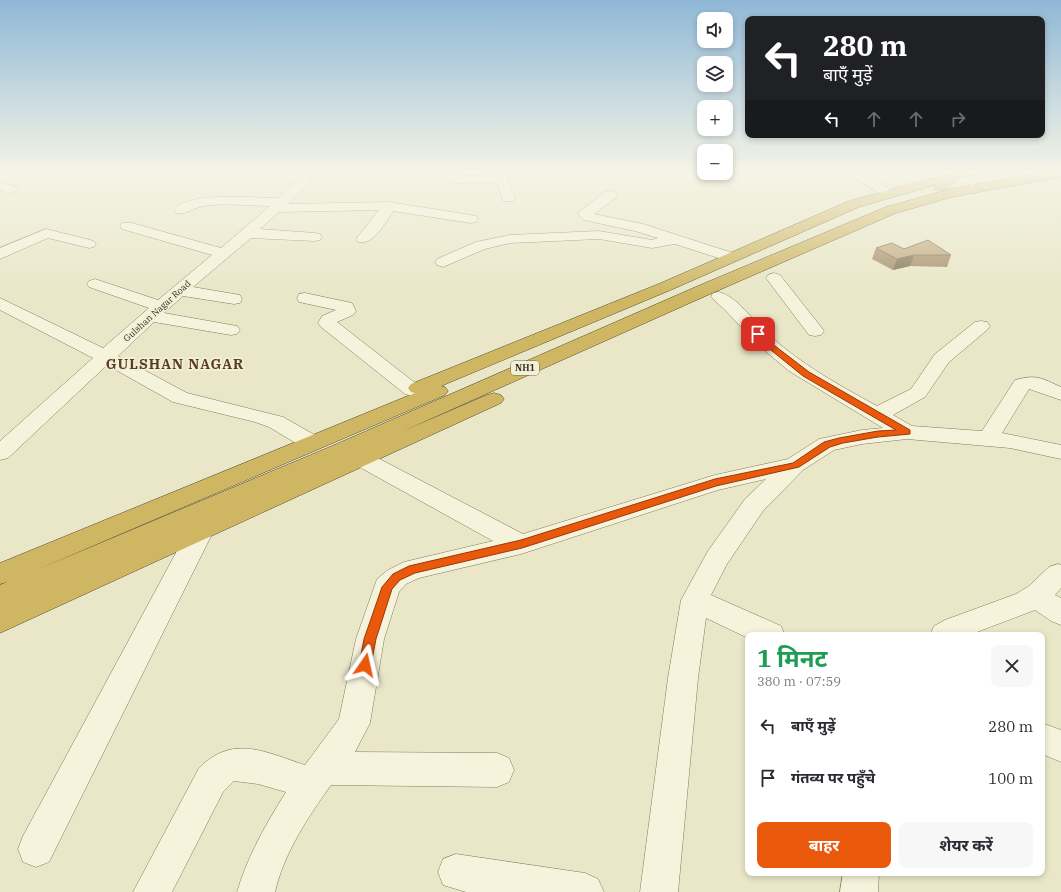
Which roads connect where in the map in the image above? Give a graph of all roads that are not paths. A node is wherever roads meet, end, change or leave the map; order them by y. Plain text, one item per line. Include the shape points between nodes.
1 (272, 212) edge
2 (386, 212) edge
3 (422, 212) edge
4 (588, 212) edge
5 (836, 212) edge
6 (858, 212) edge
7 (893, 212) edge
8 (923, 212) edge
9 (635, 213) dead end
10 (342, 220) dead end
11 (471, 220) dead end
12 (327, 221) dead end
13 (296, 222) dead end
14 (621, 223) junction
15 (127, 226) dead end
16 (252, 229) junction
17 (868, 235) dead end
18 (315, 237) dead end
19 (363, 239) dead end
20 (677, 239) junction
21 (89, 244) dead end
22 (222, 253) junction
23 (0, 254) edge
24 (731, 257) junction
25 (443, 262) dead end
26 (95, 284) dead end
27 (747, 285) junction
28 (180, 290) junction
29 (305, 298) dead end
30 (234, 299) dead end
31 (0, 303) edge
32 (156, 311) junction
33 (20, 315) junction
34 (0, 322) edge
35 (981, 326) dead end
36 (231, 330) dead end
37 (815, 331) dead end
38 (106, 357) junction
39 (412, 390) junction
40 (1061, 394) edge
41 (877, 415) junction
42 (907, 432) junction
43 (988, 439) junction
44 (306, 440) junction
45 (1061, 452) edge
46 (0, 453) edge
47 (362, 459) junction
48 (796, 465) junction
49 (200, 532) junction
50 (522, 544) junction
51 (0, 558) edge
52 (0, 574) edge
53 (1058, 574) dead end
54 (1036, 596) junction
55 (0, 597) edge
56 (695, 600) junction
57 (1061, 613) edge
58 (0, 621) edge
59 (765, 632) edge
60 (948, 632) edge
61 (1045, 739) edge
62 (1061, 746) edge
63 (497, 770) dead end
64 (316, 776) junction
65 (36, 850) dead end
66 (456, 872) dead end
67 (861, 876) edge
68 (152, 892) edge
69 (256, 892) edge
70 (585, 892) edge
71 (659, 892) edge
72 (859, 892) edge

1 - 16 street, Gulshan Nagar Road
2 - 19 street
3 - 11 street
4 - 14 street via 586,216
5 - 24 highway
6 - 44 highway, NH1
7 - 27 highway, NH1
8 - 17 highway
9 - 14 street
10 - 12 street
13 - 16 street
14 - 20 street
15 - 22 street
16 - 18 street
16 - 22 street, Gulshan Nagar Road
20 - 24 street
20 - 25 street via 652,244 606,235 510,239 482,245
21 - 23 street via 46,233
22 - 28 street, Gulshan Nagar Road
24 - 39 highway via 667,286
26 - 32 street
27 - 37 street
27 - 41 street via 731,306 764,341 796,367
27 - 47 highway
27 - 55 highway, NH1 via 340,451
28 - 30 street
28 - 32 street, Gulshan Nagar Road
29 - 39 street via 346,307 347,311 328,320 327,323
31 - 33 street
32 - 36 street
32 - 38 street, Gulshan Nagar Road
33 - 34 street
33 - 38 street
35 - 41 street via 942,358 918,393
38 - 44 street via 180,398 276,422
38 - 46 street, Gulshan Nagar Road
39 - 44 highway
40 - 43 street via 1033,382 1022,384
41 - 42 street
42 - 43 street
42 - 48 street via 878,434 827,444
43 - 45 street via 1026,443
44 - 51 highway
44 - 52 highway, NH1
47 - 49 highway
47 - 50 street
48 - 50 street via 715,482
48 - 56 street via 754,505 717,558
49 - 58 highway
49 - 65 street
50 - 64 street via 412,569 392,582 384,596 370,639 354,723
53 - 54 street
54 - 57 street
54 - 60 street via 1011,608 955,627
56 - 59 street
56 - 71 street via 683,678
61 - 62 street
63 - 64 street
64 - 68 street via 242,763 230,765 220,771 211,780
64 - 69 street via 273,846
66 - 70 street
67 - 72 street

